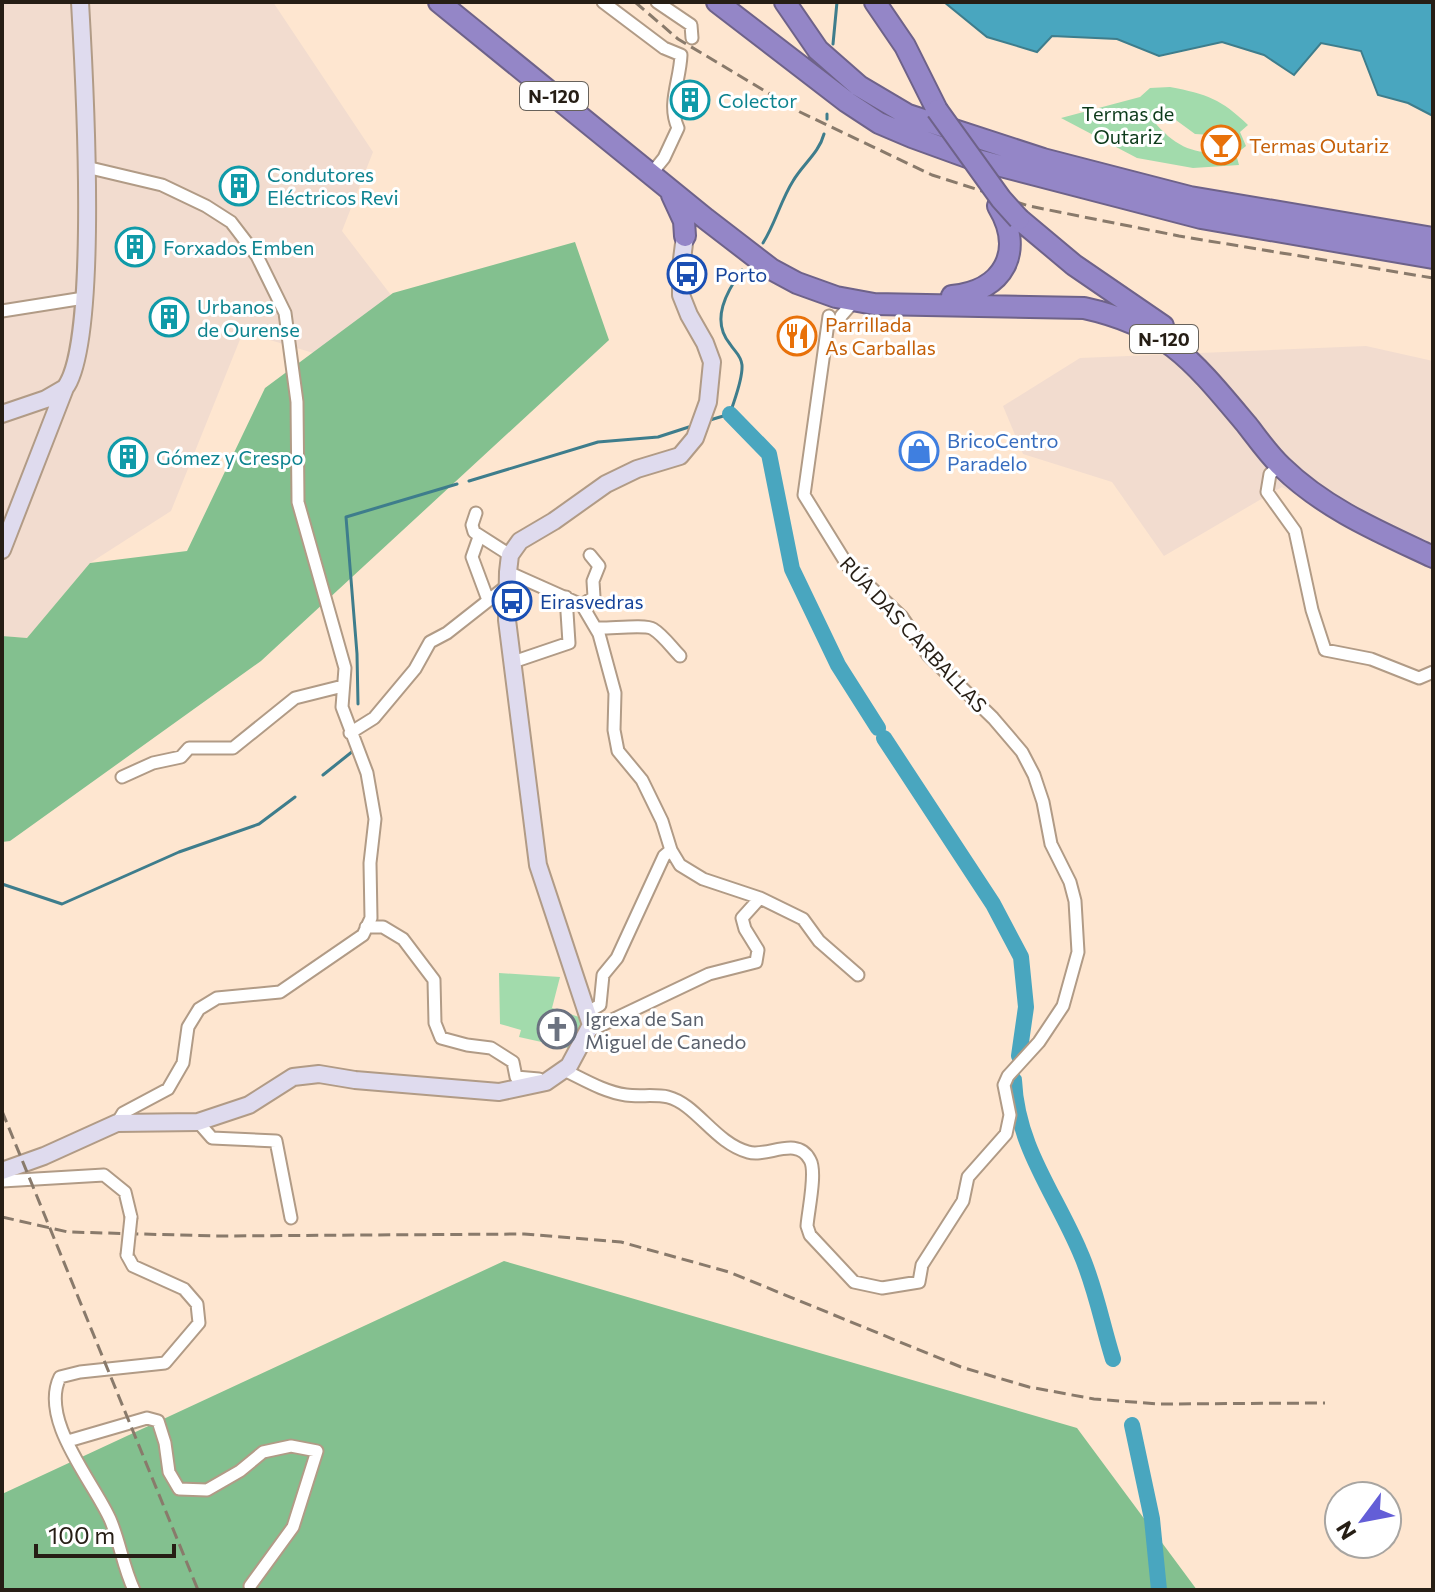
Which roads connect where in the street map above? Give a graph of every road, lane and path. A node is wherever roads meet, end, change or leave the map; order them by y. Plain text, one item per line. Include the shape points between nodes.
1 (80, 2) edge
2 (439, 2) edge
3 (603, 2) edge
4 (657, 2) edge
5 (717, 2) edge
6 (785, 2) edge
7 (875, 2) edge
8 (692, 38) dead end
9 (937, 110) junction
10 (86, 167) junction
11 (651, 174) junction
12 (670, 189) junction
13 (706, 219) junction
14 (685, 236) junction
15 (1433, 238) edge
16 (1433, 258) edge
17 (84, 298) junction
18 (847, 307) junction
19 (2, 311) edge
20 (65, 388) junction
21 (2, 414) edge
22 (1280, 466) junction
23 (476, 513) dead end
24 (479, 537) junction
25 (1433, 549) edge
26 (2, 550) edge
27 (590, 555) dead end
28 (1433, 557) edge
29 (509, 570) junction
30 (566, 597) junction
31 (488, 600) junction
32 (582, 605) junction
33 (596, 628) junction
34 (680, 656) dead end
35 (513, 662) junction
36 (1433, 672) edge
37 (343, 686) junction
38 (350, 733) junction
39 (122, 777) dead end
40 (671, 850) junction
41 (760, 898) junction
42 (366, 927) junction
43 (858, 975) dead end
44 (588, 1012) junction
45 (587, 1032) junction
46 (564, 1070) junction
47 (548, 1080) junction
48 (198, 1122) junction
49 (117, 1123) junction
50 (2, 1171) edge
51 (2, 1181) edge
52 (291, 1218) dead end
53 (68, 1441) junction
54 (134, 1590) edge
55 (251, 1590) edge

1 - 10 street
2 - 11 highway, N-120
3 - 11 street via 681,55 671,114 678,128
4 - 8 street via 691,25
5 - 16 highway via 847,102 926,143 1201,218
6 - 15 highway via 818,50 859,86 908,115 1043,159 1190,197
7 - 9 highway, N-120 via 905,46
9 - 18 highway, N-120, bridge via 1008,226 1010,250 1001,273 987,287 968,294
9 - 25 highway, N-120, bridge via 1019,219 1198,355 1297,470 1329,496
10 - 17 street
10 - 37 street via 162,185 206,206 231,222 271,284 285,313 297,402 298,502 345,668
11 - 12 highway, N-120
12 - 13 highway, N-120
12 - 14 highway
13 - 14 highway via 692,223
13 - 18 highway, N-120 via 771,269
14 - 29 street via 681,295 712,362 708,402 695,438 680,456 606,484 520,541
17 - 19 street
17 - 20 street via 82,328
18 - 22 highway, N-120 via 1055,305 1116,315 1177,348
18 - 46 street, RÚA DAS CARBALLAS via 804,495 848,566 993,718 1034,775 1076,914 1078,952 1063,1006 1008,1076 1006,1134 968,1177 963,1201 922,1265 919,1282 882,1288 854,1282 810,1235 813,1170 803,1151 754,1154 737,1149 669,1097 622,1095
20 - 21 street
20 - 26 street
22 - 28 highway, N-120 via 1351,518
22 - 36 street via 1270,474 1267,492 1295,531 1325,650 1371,659 1419,678
23 - 24 street via 472,525
24 - 29 street
24 - 31 street via 472,557
27 - 32 street via 599,566 594,597
29 - 30 street
29 - 31 street
29 - 35 street via 507,620
30 - 32 street
30 - 35 street via 569,643
31 - 38 street via 430,642 374,718
32 - 33 street
33 - 34 street via 652,628
33 - 40 street via 615,693 618,751 642,780
35 - 44 street via 538,865
37 - 38 street via 342,707
37 - 39 street via 295,698 233,748 189,748 181,757
38 - 42 street via 367,773 375,819 371,918
40 - 41 street via 680,865 703,879
40 - 44 street via 617,958 603,975 600,1005
41 - 43 street via 803,919 819,941
41 - 45 street via 742,918 758,950 756,962 709,974
42 - 47 street via 383,927 403,939 434,980 435,1023 441,1038 491,1048 513,1062 516,1077
42 - 49 street via 363,935 280,992 217,998 199,1009 188,1027 183,1063 168,1089 123,1113
44 - 45 street
45 - 46 street
46 - 47 street
47 - 48 street via 499,1092 319,1074 293,1077 249,1105
48 - 49 street
48 - 52 street via 212,1138 276,1141
49 - 50 street
51 - 53 street, bridge via 104,1175 125,1192 131,1217 127,1255 133,1266 184,1289 197,1304 199,1323 165,1363 60,1377 54,1390
53 - 54 street via 110,1520
53 - 55 street via 147,1418 158,1421 169,1472 179,1489 207,1490 263,1452 291,1446 317,1451 293,1527

